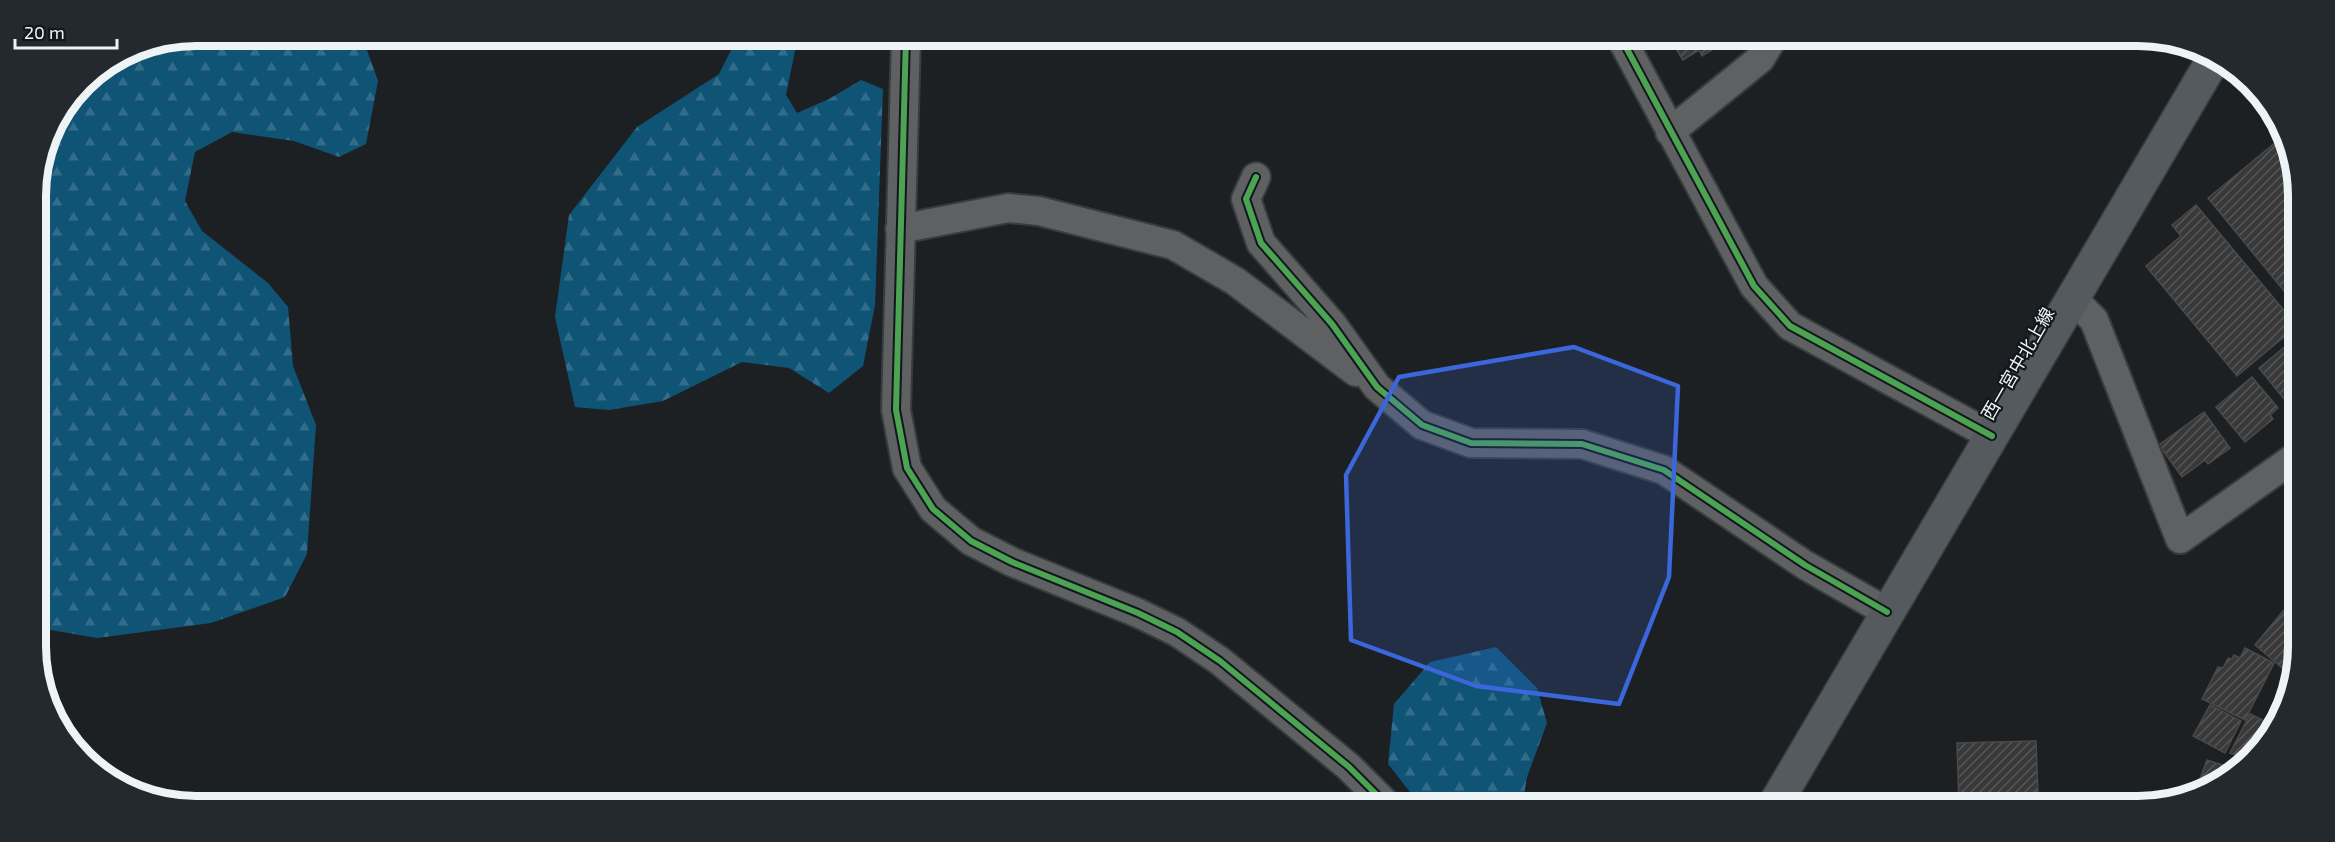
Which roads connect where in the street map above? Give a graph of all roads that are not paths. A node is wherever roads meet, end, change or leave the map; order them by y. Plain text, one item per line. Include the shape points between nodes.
1 (906, 46) edge
2 (1625, 46) edge
3 (1768, 46) edge
4 (2210, 65) edge
5 (1670, 132) junction
6 (1256, 177) dead end
7 (900, 229) junction
8 (2073, 299) junction
9 (1377, 387) junction
10 (1992, 436) junction
11 (2289, 461) edge
12 (1887, 612) junction
13 (1377, 795) edge
14 (1780, 795) edge

1 - 7 street
2 - 5 street
3 - 5 street via 1760,59
4 - 8 main road, 西一宮中北上線
5 - 10 street via 1754,286 1790,327
6 - 9 street via 1246,199 1261,243 1332,324
7 - 9 street via 1008,208 1040,211 1173,245 1235,281
7 - 13 street via 896,410 907,468 933,509 971,541 1012,562 1138,612 1177,632 1220,661 1349,767
8 - 10 main road, 西一宮中北上線
8 - 11 street via 2094,321 2180,539
9 - 12 street via 1422,425 1471,443 1582,444 1664,470 1805,565
10 - 12 main road, 西一宮中北上線
12 - 14 main road, 西一宮中北上線

